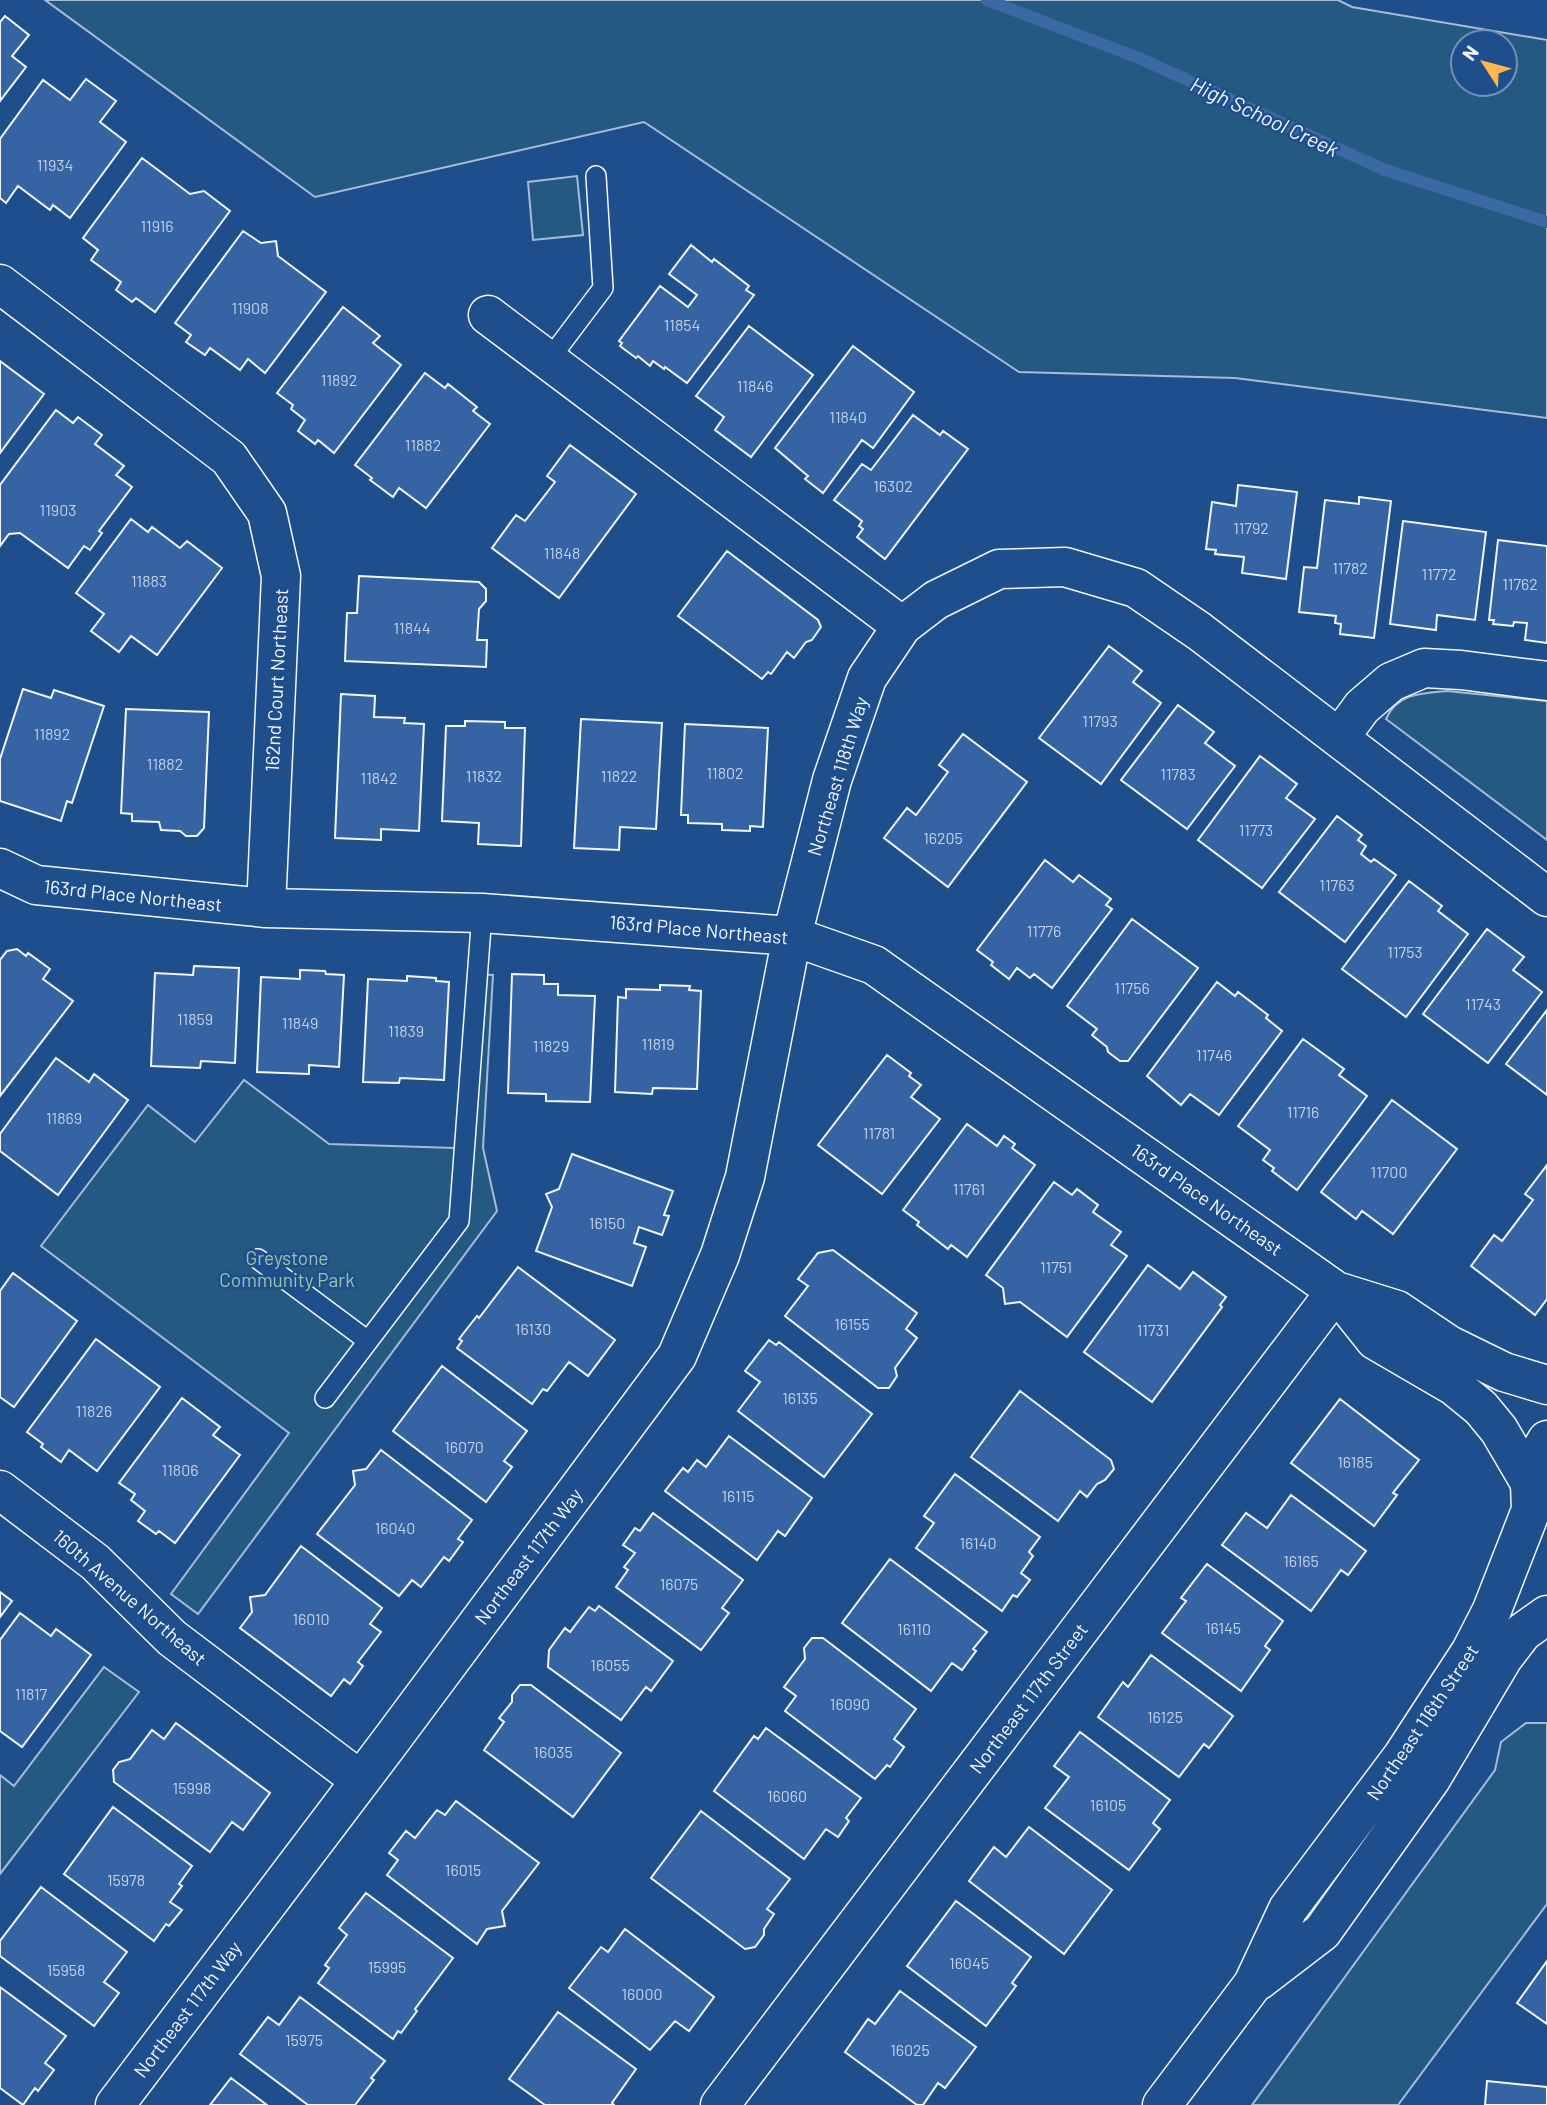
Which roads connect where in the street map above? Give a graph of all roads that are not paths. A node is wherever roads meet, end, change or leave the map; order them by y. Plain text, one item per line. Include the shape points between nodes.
1 (596, 176) dead end
2 (0, 284) edge
3 (488, 316) dead end
4 (548, 360) junction
5 (902, 626) junction
6 (1547, 681) edge
7 (1340, 737) junction
8 (0, 869) edge
9 (1547, 897) edge
10 (266, 908) junction
11 (482, 914) junction
12 (792, 936) junction
13 (258, 1259) dead end
14 (1336, 1291) junction
15 (368, 1341) junction
16 (1547, 1385) edge
17 (324, 1398) dead end
18 (1547, 1440) edge
19 (0, 1490) edge
20 (1530, 1496) junction
21 (1547, 1547) edge
22 (1547, 1615) edge
23 (360, 1780) junction
24 (1253, 1984) junction
25 (115, 2105) edge
26 (720, 2105) edge
27 (1162, 2105) edge

1 - 4 lane via 603,288
2 - 10 street, 162nd Court Northeast via 229,457 267,513 281,576
3 - 4 street
4 - 5 street
5 - 7 street via 936,600 999,569 1065,567 1136,588
5 - 12 street, Northeast 118th Way via 867,678 832,780
6 - 7 street via 1424,668 1391,682 1362,707
7 - 9 street
8 - 10 street, 163rd Place Northeast via 36,885
10 - 11 street, 163rd Place Northeast
11 - 12 street, 163rd Place Northeast
11 - 15 lane via 459,1221
12 - 14 street, 163rd Place Northeast via 874,965
12 - 23 street, Northeast 117th Way via 745,1177 720,1255 677,1356
13 - 15 lane
14 - 16 street, 163rd Place Northeast via 1397,1310 1449,1345 1504,1372
14 - 20 street, 163rd Place Northeast via 1375,1340 1454,1386 1481,1408 1499,1430
14 - 26 street, Northeast 117th Street
15 - 17 lane
18 - 20 street, Northeast 116th Street via 1536,1459
19 - 23 street, 160th Avenue Northeast via 95,1562 172,1638
20 - 21 street, 163rd Place Northeast
20 - 24 street, Northeast 116th Street via 1492,1610 1471,1651 1402,1757 1288,1909
22 - 24 street, Northeast 116th Street via 1523,1633 1503,1658 1431,1779 1322,1932
23 - 25 street, Northeast 117th Way
24 - 27 street, Northeast 116th Street

